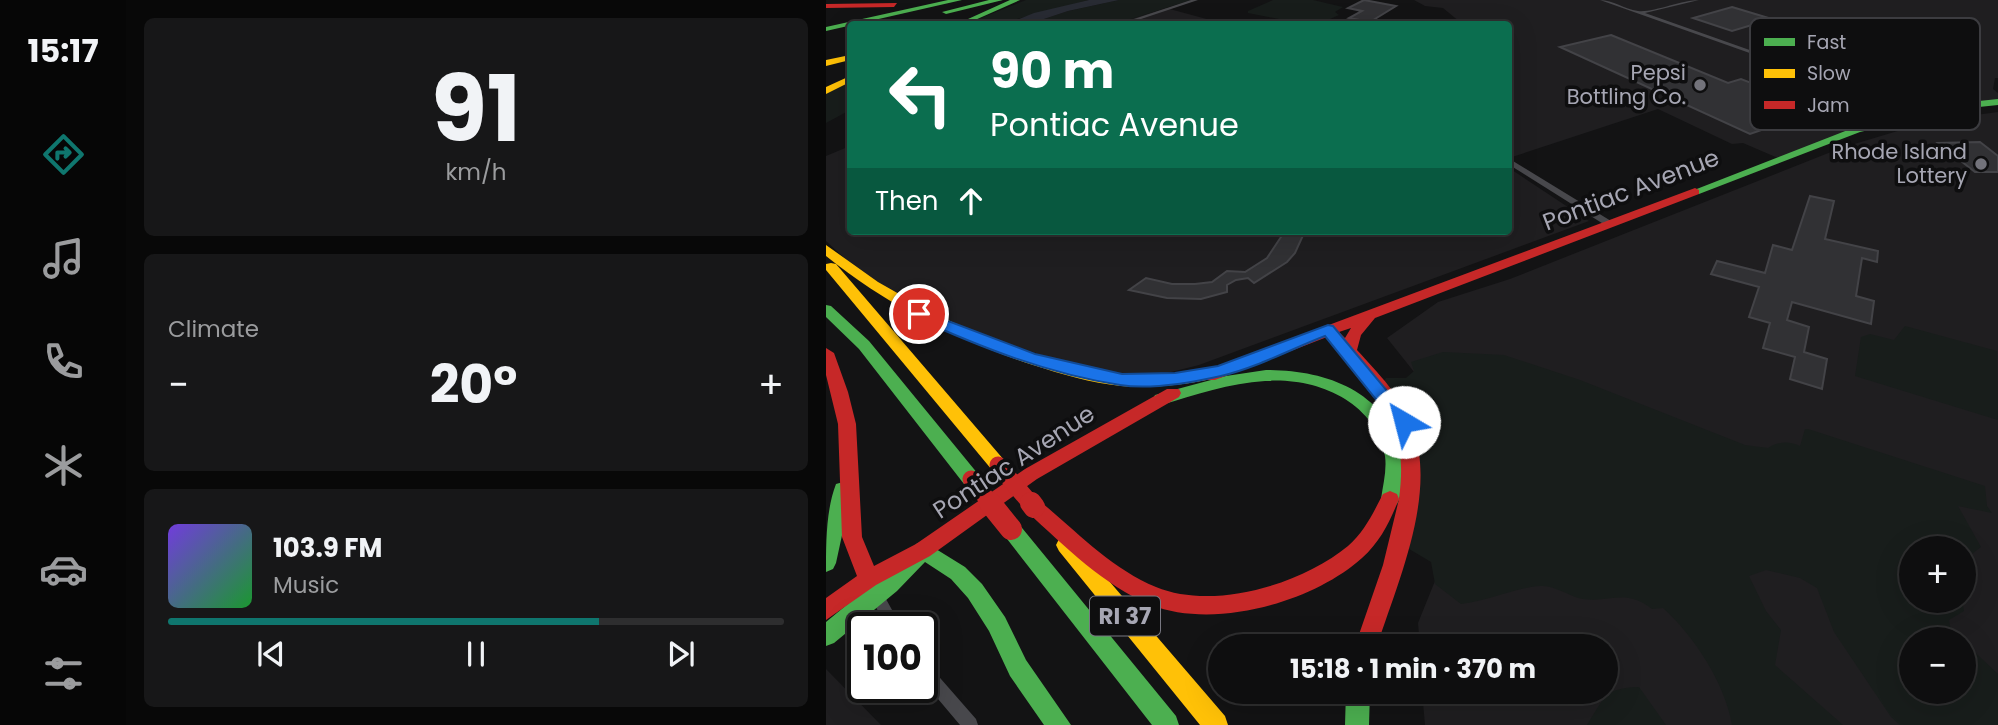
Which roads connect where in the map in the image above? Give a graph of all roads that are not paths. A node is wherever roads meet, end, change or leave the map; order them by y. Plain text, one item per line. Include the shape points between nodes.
1 (950, 0) edge
2 (957, 0) edge
3 (976, 0) edge
4 (999, 0) edge
5 (1016, 0) edge
6 (1196, 0) edge
7 (1602, 0) edge
8 (1697, 0) edge
9 (826, 6) edge
10 (1640, 13) junction
11 (868, 21) edge
12 (880, 21) edge
13 (904, 21) edge
14 (966, 21) edge
15 (1131, 21) edge
16 (847, 26) edge
17 (847, 28) edge
18 (826, 31) edge
19 (847, 35) edge
20 (826, 39) edge
21 (1750, 52) edge
22 (847, 58) edge
23 (826, 62) edge
24 (847, 80) edge
25 (826, 91) edge
26 (1998, 102) edge
27 (1980, 105) edge
28 (1857, 130) edge
29 (1512, 163) edge
30 (1608, 223) junction
31 (826, 249) edge
32 (826, 260) edge
33 (826, 309) edge
34 (1372, 313) junction
35 (1328, 329) junction
36 (826, 353) edge
37 (1348, 353) junction
38 (1221, 371) junction
39 (1161, 399) junction
40 (849, 461) junction
41 (1034, 507) junction
42 (923, 550) junction
43 (826, 563) edge
44 (869, 579) junction
45 (877, 595) junction
46 (826, 610) edge
47 (886, 612) edge
48 (1370, 634) edge
49 (826, 636) edge
50 (938, 687) edge
51 (1358, 704) edge
52 (970, 725) edge
53 (1059, 725) edge
54 (1167, 725) edge
55 (1216, 725) edge
56 (1357, 725) edge

1 - 9 main road
2 - 11 main road
3 - 12 main road
4 - 13 main road
5 - 14 main road
6 - 15 street
7 - 10 street
8 - 10 street
10 - 21 street
16 - 18 main road
17 - 18 main road
19 - 20 main road
22 - 23 main road
24 - 25 main road
26 - 27 main road, Pontiac Avenue
28 - 30 main road, Pontiac Avenue
29 - 30 street
30 - 34 main road, Pontiac Avenue
31 - 38 main road via 903,306 1031,359 1122,380 1175,379
32 - 41 main road, RI 37, bridge
33 - 54 main road, RI 37, bridge via 864,345
34 - 35 main road, Pontiac Avenue
34 - 37 main road via 1354,334
35 - 37 main road
35 - 38 main road, Pontiac Avenue
36 - 40 main road via 845,407
37 - 48 main road via 1404,422 1415,461 1409,501
38 - 39 main road, Pontiac Avenue
39 - 41 main road via 1269,375 1309,379 1344,391 1373,412 1391,442 1395,476 1390,499 1361,544 1318,577 1266,598 1216,605 1175,602 1147,592 1105,566
39 - 42 main road, Pontiac Avenue via 1031,474
40 - 43 main road
40 - 44 main road via 852,537
41 - 55 main road, RI 37
42 - 44 main road, Pontiac Avenue
42 - 45 main road, Pontiac Avenue
42 - 53 main road via 958,573 975,591 1023,675
44 - 45 street
44 - 46 main road, Pontiac Avenue
45 - 47 street
45 - 49 main road, Pontiac Avenue
50 - 52 street
51 - 56 main road

